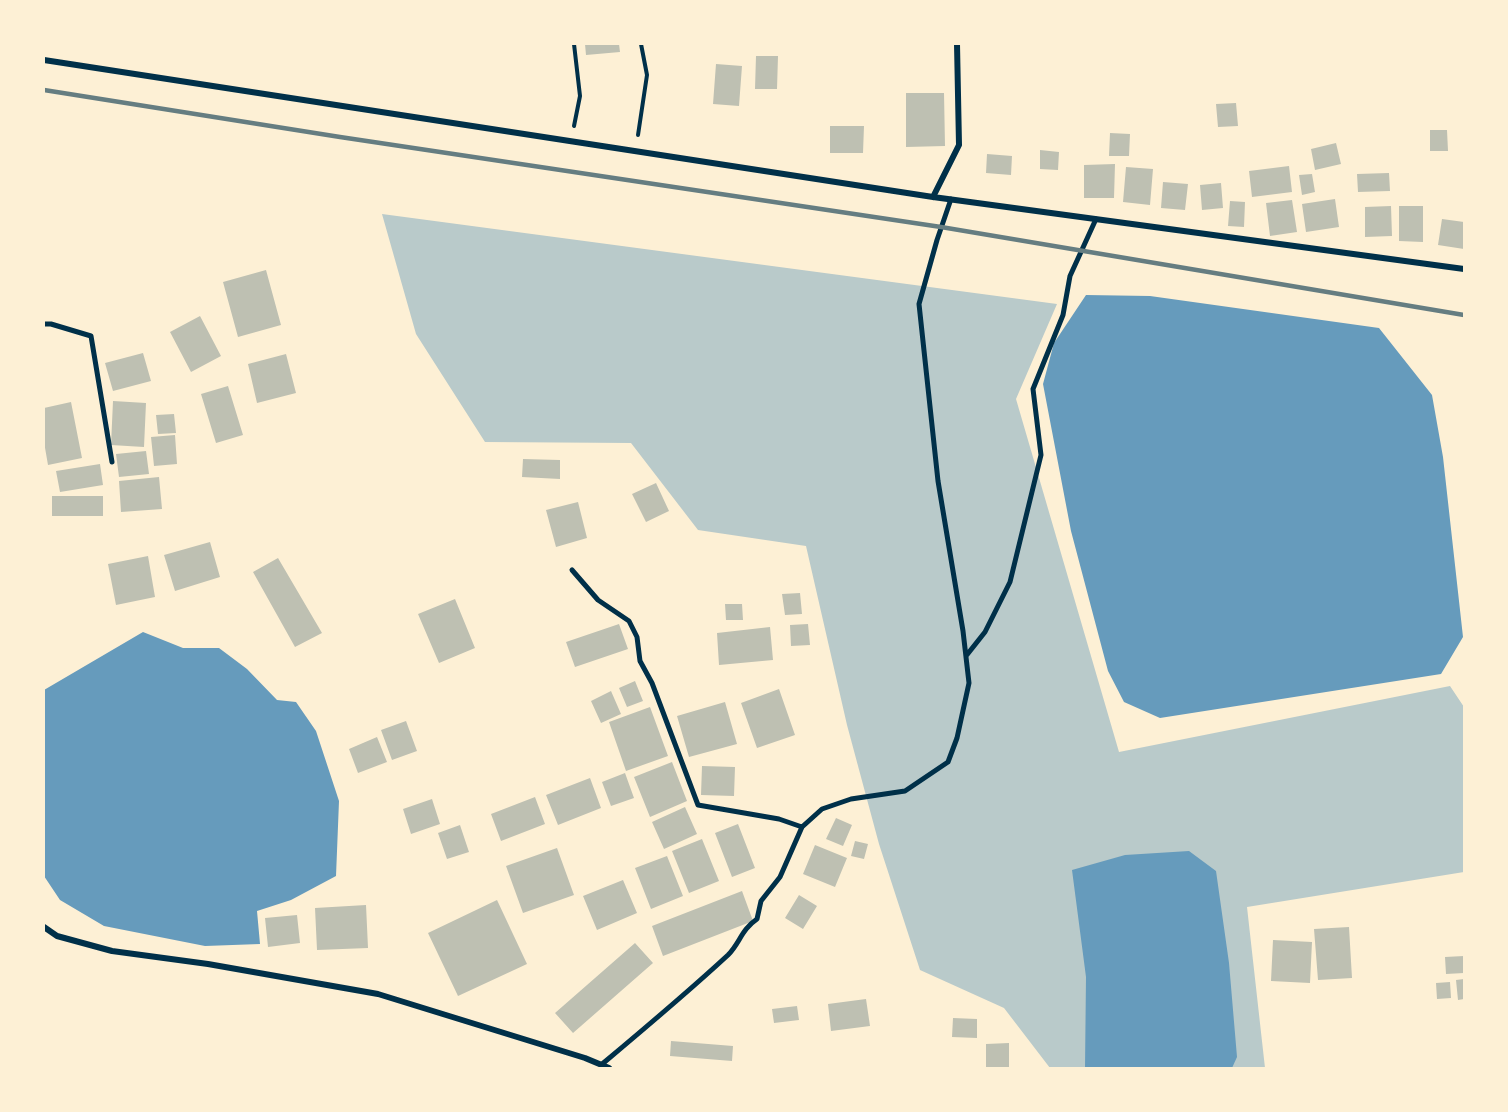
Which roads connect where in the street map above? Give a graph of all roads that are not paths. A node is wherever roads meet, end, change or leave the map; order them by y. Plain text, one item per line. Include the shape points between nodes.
1 (957, 44) edge
2 (44, 60) edge
3 (933, 197) junction
4 (951, 199) junction
5 (1096, 219) junction
6 (1464, 269) edge
7 (44, 324) edge
8 (112, 462) dead end
9 (572, 570) dead end
10 (966, 656) junction
11 (802, 827) junction
12 (44, 927) edge
13 (601, 1065) junction
14 (609, 1068) edge

1 - 3 street via 959,146
2 - 3 street
3 - 4 street
4 - 5 street
4 - 10 street via 919,304 938,481
5 - 6 street
5 - 10 street via 1070,276 1063,315 1033,389 1041,455 1010,582 985,632
7 - 8 street via 91,336
9 - 11 street via 598,600 629,621 637,637 640,660 698,805 779,819
10 - 11 street via 969,683 948,762 905,791 851,798 822,809
11 - 13 street via 780,877 761,901 757,919 746,927 732,950
12 - 13 street via 57,936 112,951 378,994
13 - 14 street

